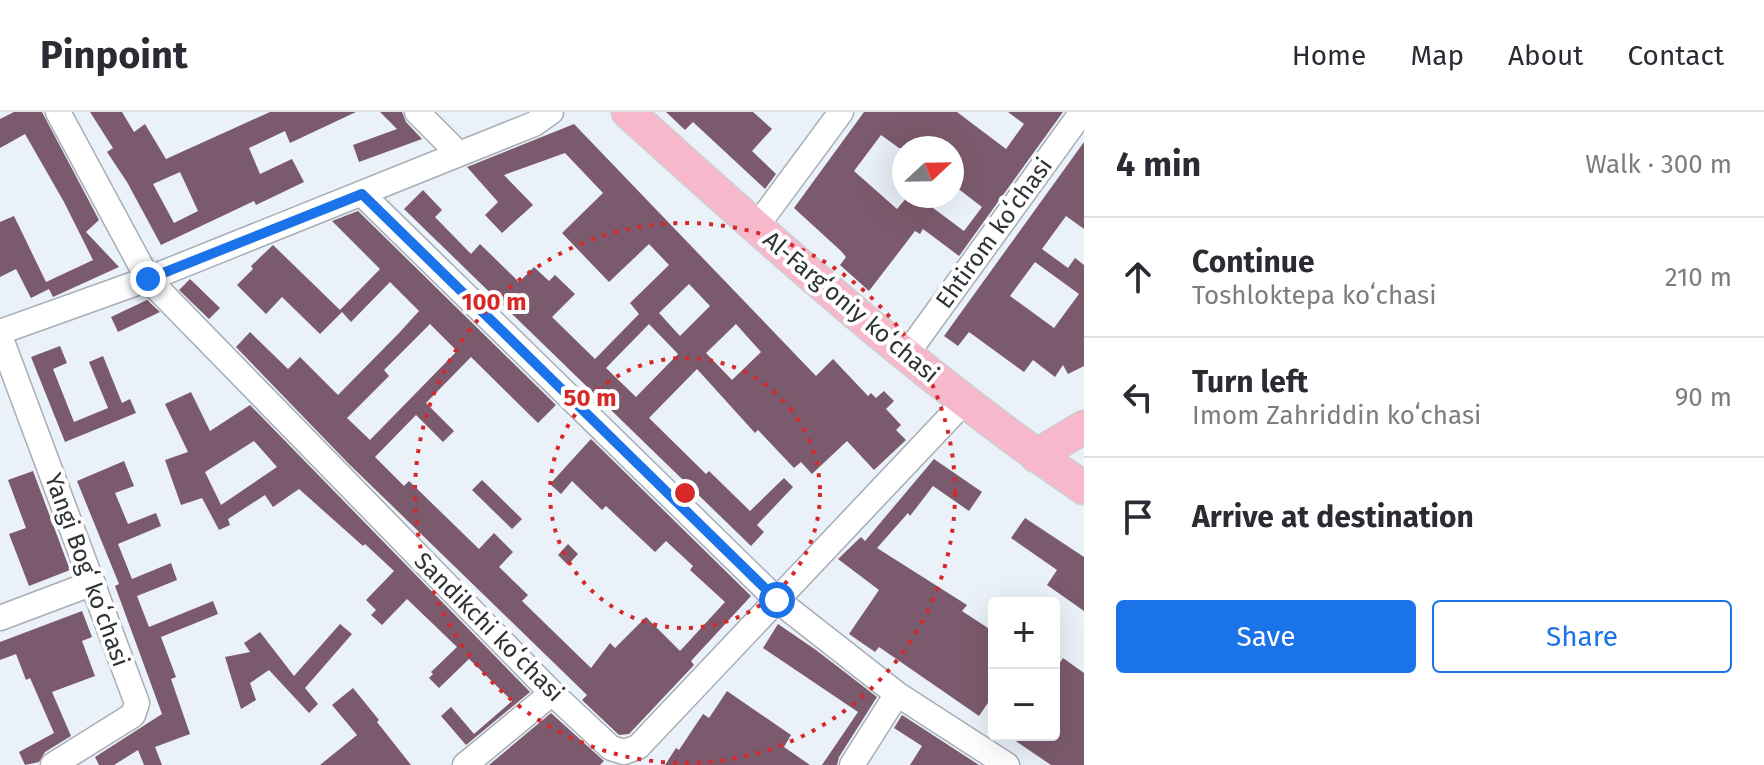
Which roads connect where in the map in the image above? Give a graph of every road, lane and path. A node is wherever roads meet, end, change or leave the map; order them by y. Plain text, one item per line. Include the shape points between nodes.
1 (58, 112) edge
2 (417, 112) edge
3 (551, 112) edge
4 (628, 112) edge
5 (841, 112) edge
6 (1082, 112) edge
7 (458, 153) junction
8 (362, 194) junction
9 (756, 227) junction
10 (148, 279) junction
11 (0, 334) edge
12 (906, 355) junction
13 (965, 401) junction
14 (1084, 427) edge
15 (1036, 456) junction
16 (1084, 488) edge
17 (93, 583) junction
18 (777, 600) junction
19 (0, 618) edge
20 (552, 693) junction
21 (897, 694) junction
22 (53, 765) edge
23 (465, 765) edge
24 (852, 765) edge
25 (1007, 765) edge

1 - 10 street, Sandikchi koʻchasi
2 - 7 street
3 - 7 street via 534,124
4 - 9 main road, Al-Fargʻoniy koʻchasi
5 - 9 street
6 - 12 street, Ehtirom koʻchasi
7 - 8 street
8 - 10 street
8 - 18 street
9 - 12 main road, Al-Fargʻoniy koʻchasi
10 - 11 street
10 - 20 street, Sandikchi koʻchasi
11 - 17 street, Yangi Bogʻ koʻchasi
12 - 13 main road, Al-Fargʻoniy koʻchasi
13 - 15 main road, Al-Fargʻoniy koʻchasi
13 - 18 street, Sandikchi koʻchasi
14 - 15 main road
15 - 16 main road, Al-Fargʻoniy koʻchasi
17 - 19 street
17 - 22 street, Yangi Bogʻ koʻchasi via 137,703 133,715
18 - 20 street, Sandikchi koʻchasi via 638,747 624,752 611,748
18 - 21 street
20 - 23 street
21 - 24 street
21 - 25 street

